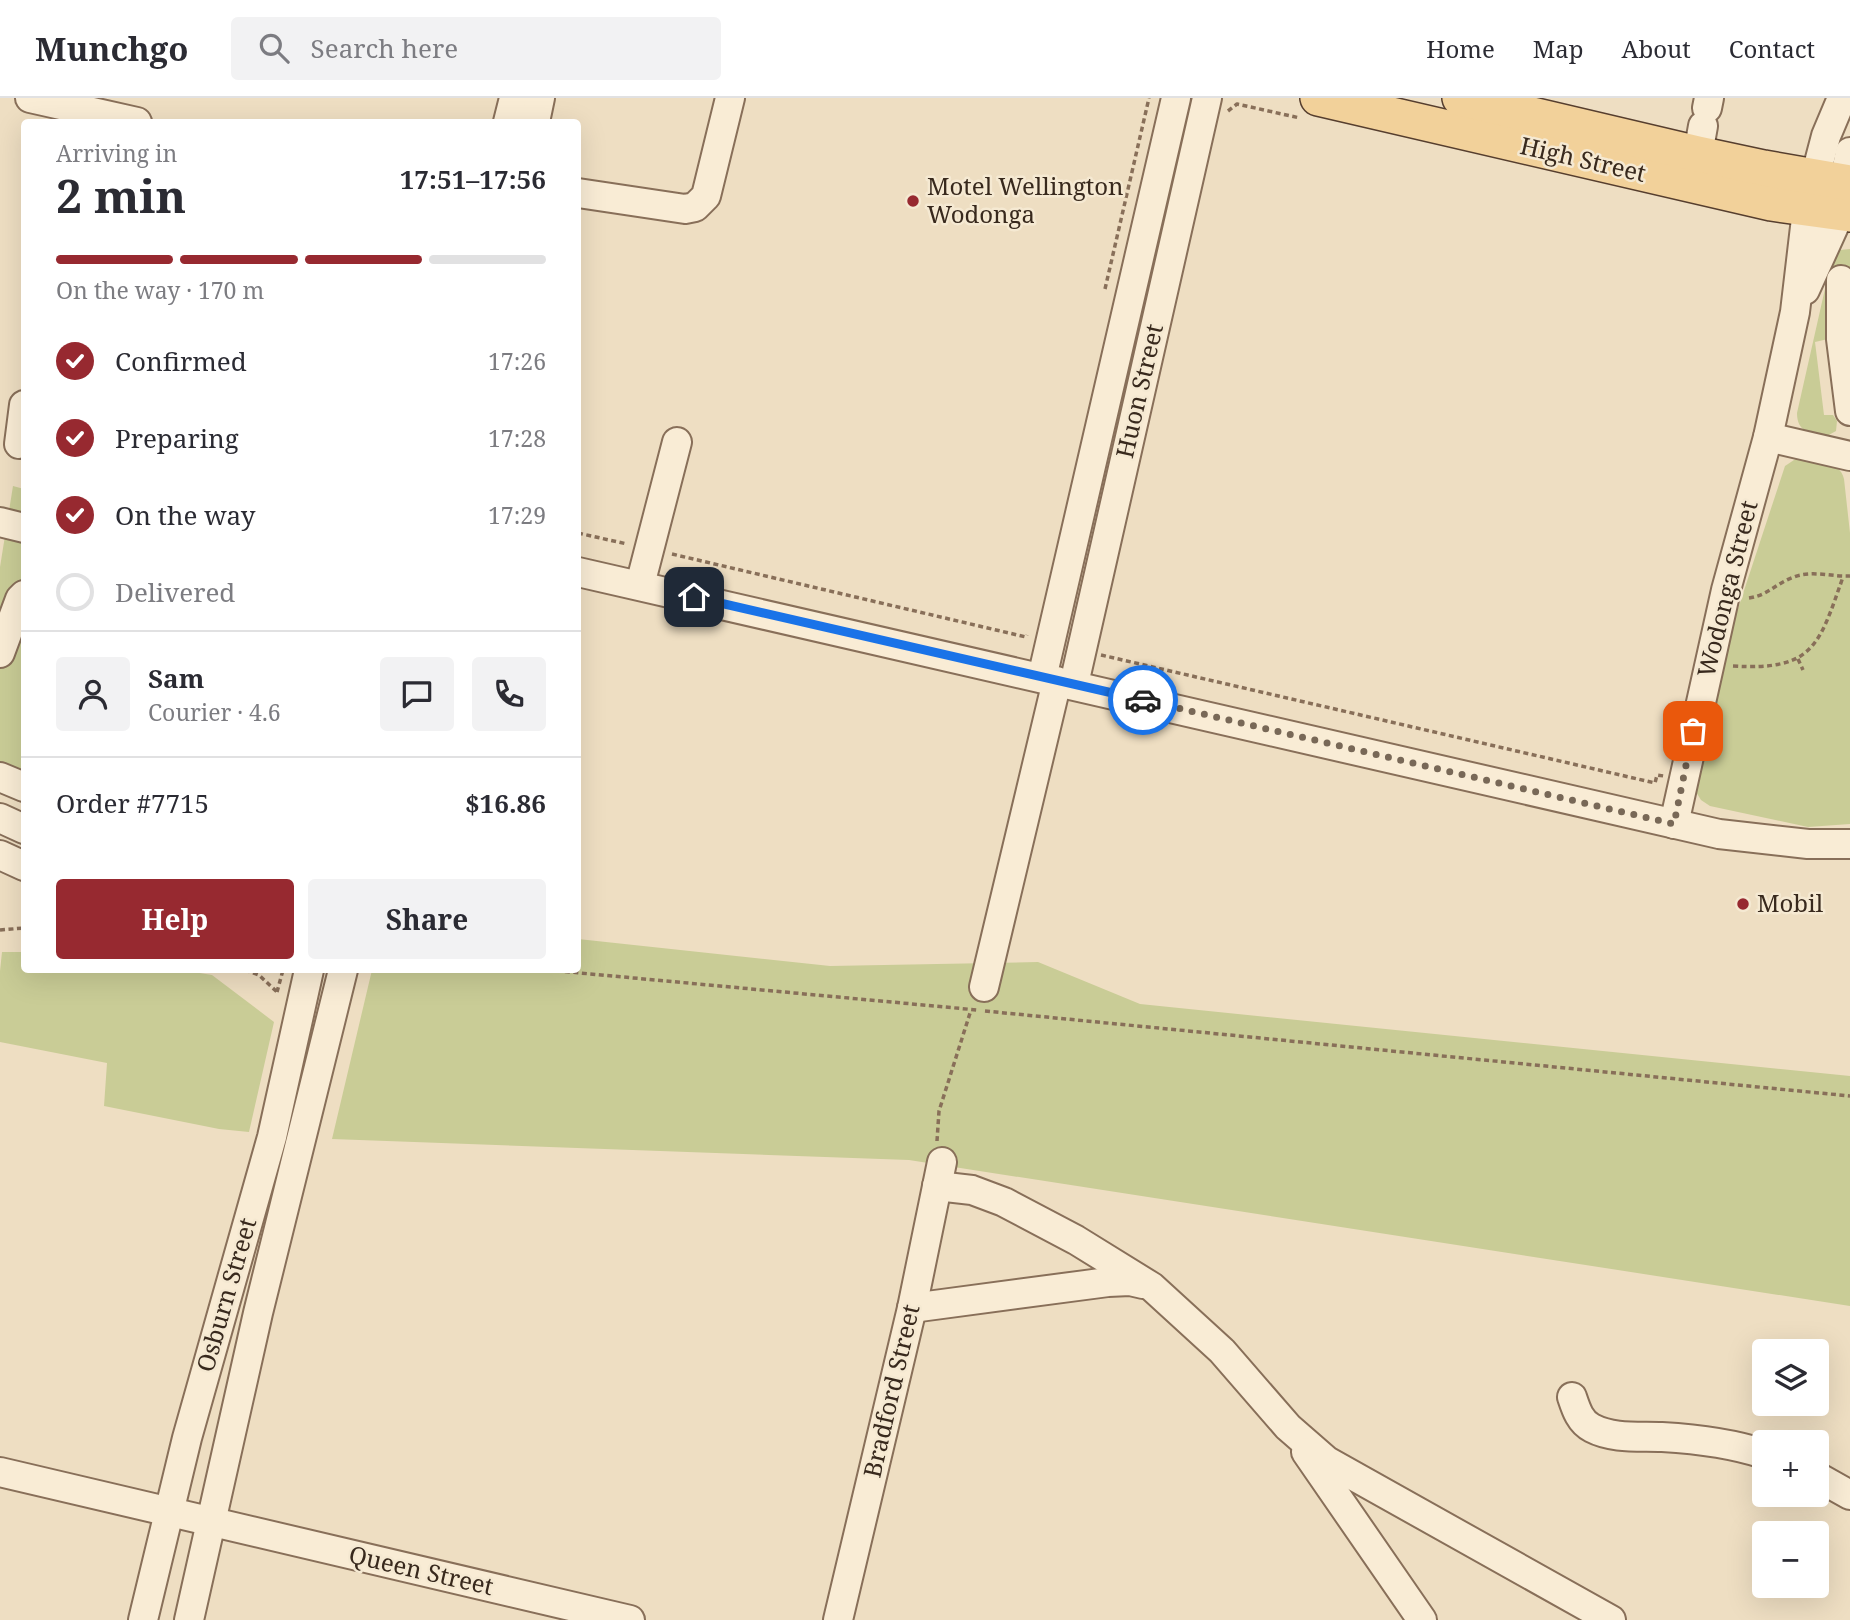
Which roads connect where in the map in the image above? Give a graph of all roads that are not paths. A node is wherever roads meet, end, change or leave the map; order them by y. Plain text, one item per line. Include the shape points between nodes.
1 (30, 98) edge
2 (514, 98) edge
3 (540, 98) edge
4 (730, 98) edge
5 (1176, 98) edge
6 (1207, 98) edge
7 (1318, 98) edge
8 (1461, 98) edge
9 (1842, 98) edge
10 (88, 117) edge
11 (108, 119) edge
12 (509, 119) edge
13 (536, 119) edge
14 (1704, 122) edge
15 (1837, 190) edge
16 (581, 193) edge
17 (1153, 195) junction
18 (1183, 202) junction
19 (1841, 279) dead end
20 (1124, 326) junction
21 (1154, 331) junction
22 (1850, 411) edge
23 (21, 416) edge
24 (1768, 437) junction
25 (677, 442) dead end
26 (14, 443) edge
27 (1850, 456) edge
28 (1084, 494) junction
29 (1115, 499) junction
30 (0, 522) edge
31 (21, 527) edge
32 (1072, 544) junction
33 (1104, 549) junction
34 (581, 573) edge
35 (640, 585) junction
36 (21, 598) edge
37 (0, 653) edge
38 (1058, 681) junction
39 (0, 777) edge
40 (21, 786) edge
41 (0, 818) edge
42 (1674, 824) junction
43 (21, 828) edge
44 (1850, 844) edge
45 (0, 855) edge
46 (21, 865) edge
47 (308, 973) edge
48 (341, 973) edge
49 (977, 998) road end
50 (1152, 1287) junction
51 (912, 1308) junction
52 (1572, 1397) dead end
53 (1288, 1427) junction
54 (1752, 1451) edge
55 (0, 1472) edge
56 (1829, 1484) edge
57 (1850, 1496) edge
58 (168, 1510) junction
59 (212, 1522) junction
60 (588, 1615) edge
61 (846, 1618) edge
62 (143, 1620) edge
63 (189, 1620) edge
64 (630, 1620) edge
65 (1422, 1620) edge
66 (1612, 1620) edge

1 - 10 street
2 - 12 street
3 - 13 street
4 - 16 street via 706,196 695,207
5 - 17 street, Huon Street
6 - 18 street, Huon Street
7 - 15 main road, High Street via 1744,197
8 - 14 main road, High Street
9 - 15 street, Wodonga Street via 1826,136
10 - 11 street
14 - 15 main road, High Street
15 - 24 street, Wodonga Street via 1795,312
17 - 18 street
17 - 20 street, Huon Street
18 - 21 street, Huon Street
19 - 22 street via 1841,339
20 - 21 street
20 - 28 street, Huon Street
21 - 29 street, Huon Street
23 - 26 street
24 - 27 street
24 - 42 street, Wodonga Street via 1726,590
25 - 35 street
28 - 29 street
28 - 32 street, Huon Street
29 - 33 street, Huon Street
30 - 31 street
32 - 33 street
32 - 38 street, Huon Street via 1051,636
33 - 38 street, Huon Street via 1082,643
34 - 35 street
35 - 38 street
36 - 37 street
38 - 42 street
38 - 49 street, Huon Street
39 - 40 street
41 - 43 street
42 - 44 street via 1745,838
45 - 46 street
47 - 58 street, Osburn Street via 272,1137
48 - 59 street, Osburn Street
50 - 51 street via 1108,1282
50 - 51 street, Bradford Street via 1025,1212 940,1174
50 - 53 street via 1222,1350
51 - 61 street, Bradford Street
52 - 54 street via 1585,1423 1600,1432 1698,1440
53 - 65 street
53 - 66 street via 1327,1461
55 - 58 street
56 - 57 street
58 - 59 street, Queen Street
58 - 62 street, Osburn Street
59 - 60 street, Queen Street
59 - 63 street, Osburn Street
60 - 64 street, Queen Street

